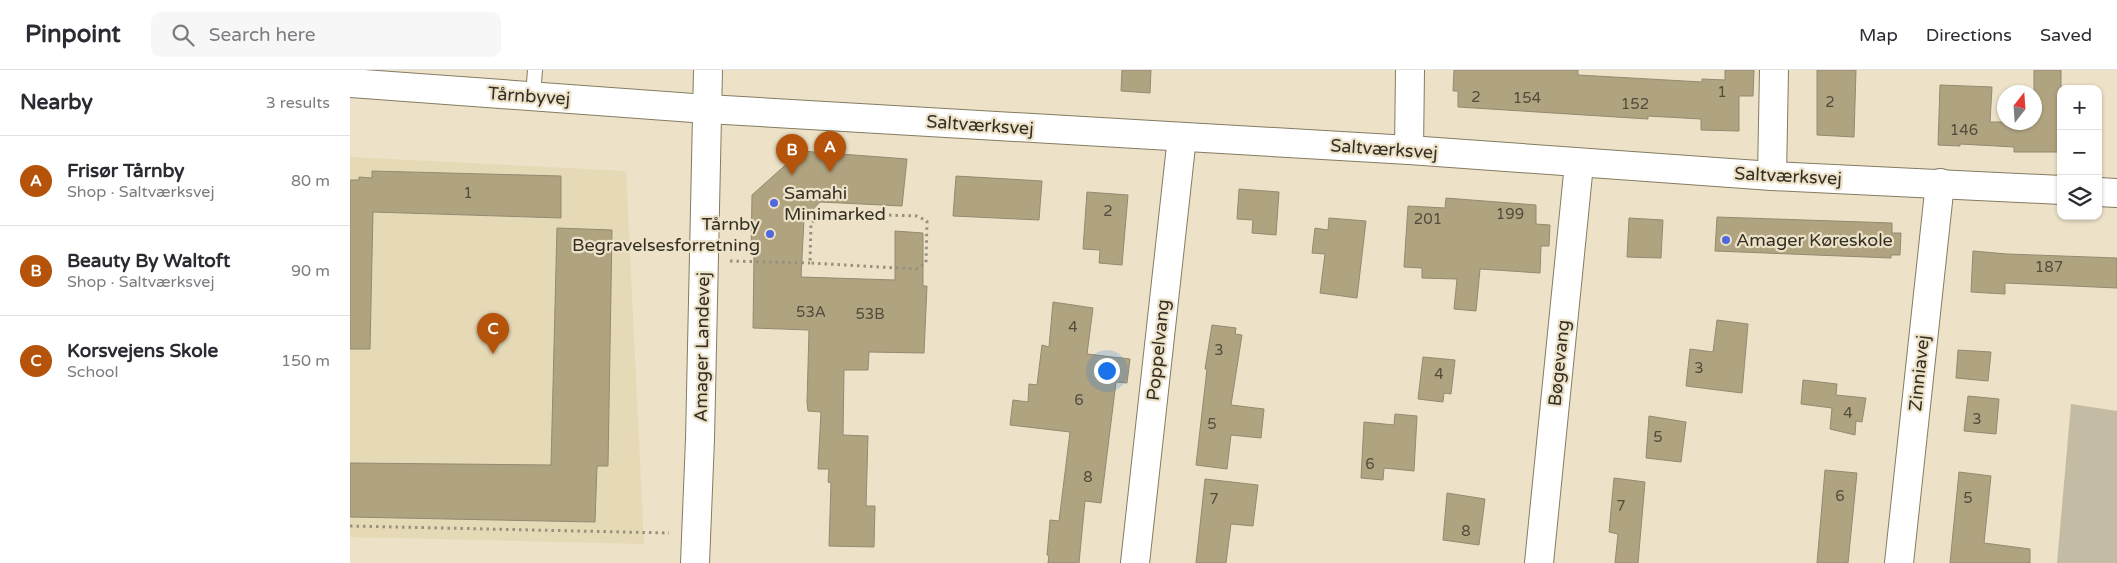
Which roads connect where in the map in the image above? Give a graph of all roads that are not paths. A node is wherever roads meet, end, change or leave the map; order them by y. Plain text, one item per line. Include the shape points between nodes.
1 (708, 70) edge
2 (1410, 70) edge
3 (1774, 70) edge
4 (350, 83) edge
5 (534, 83) edge
6 (707, 109) junction
7 (1182, 137) junction
8 (1409, 150) junction
9 (1579, 164) junction
10 (1772, 176) junction
11 (1940, 183) junction
12 (2057, 190) edge
13 (2102, 192) edge
14 (2117, 193) edge
15 (695, 563) edge
16 (1135, 563) edge
17 (1539, 563) edge
18 (1899, 563) edge

1 - 6 street, Amager Landevej
2 - 8 street
3 - 10 street
4 - 5 street, Tårnbyvej
5 - 6 street, Tårnbyvej
6 - 7 street, Saltværksvej
6 - 15 street, Amager Landevej
7 - 8 street, Saltværksvej
7 - 16 street, Poppelvang
8 - 9 street, Saltværksvej
9 - 10 street, Saltværksvej
9 - 17 street, Bøgevang
10 - 11 street, Saltværksvej
11 - 12 street, Saltværksvej
11 - 18 street, Zinniavej
13 - 14 street

